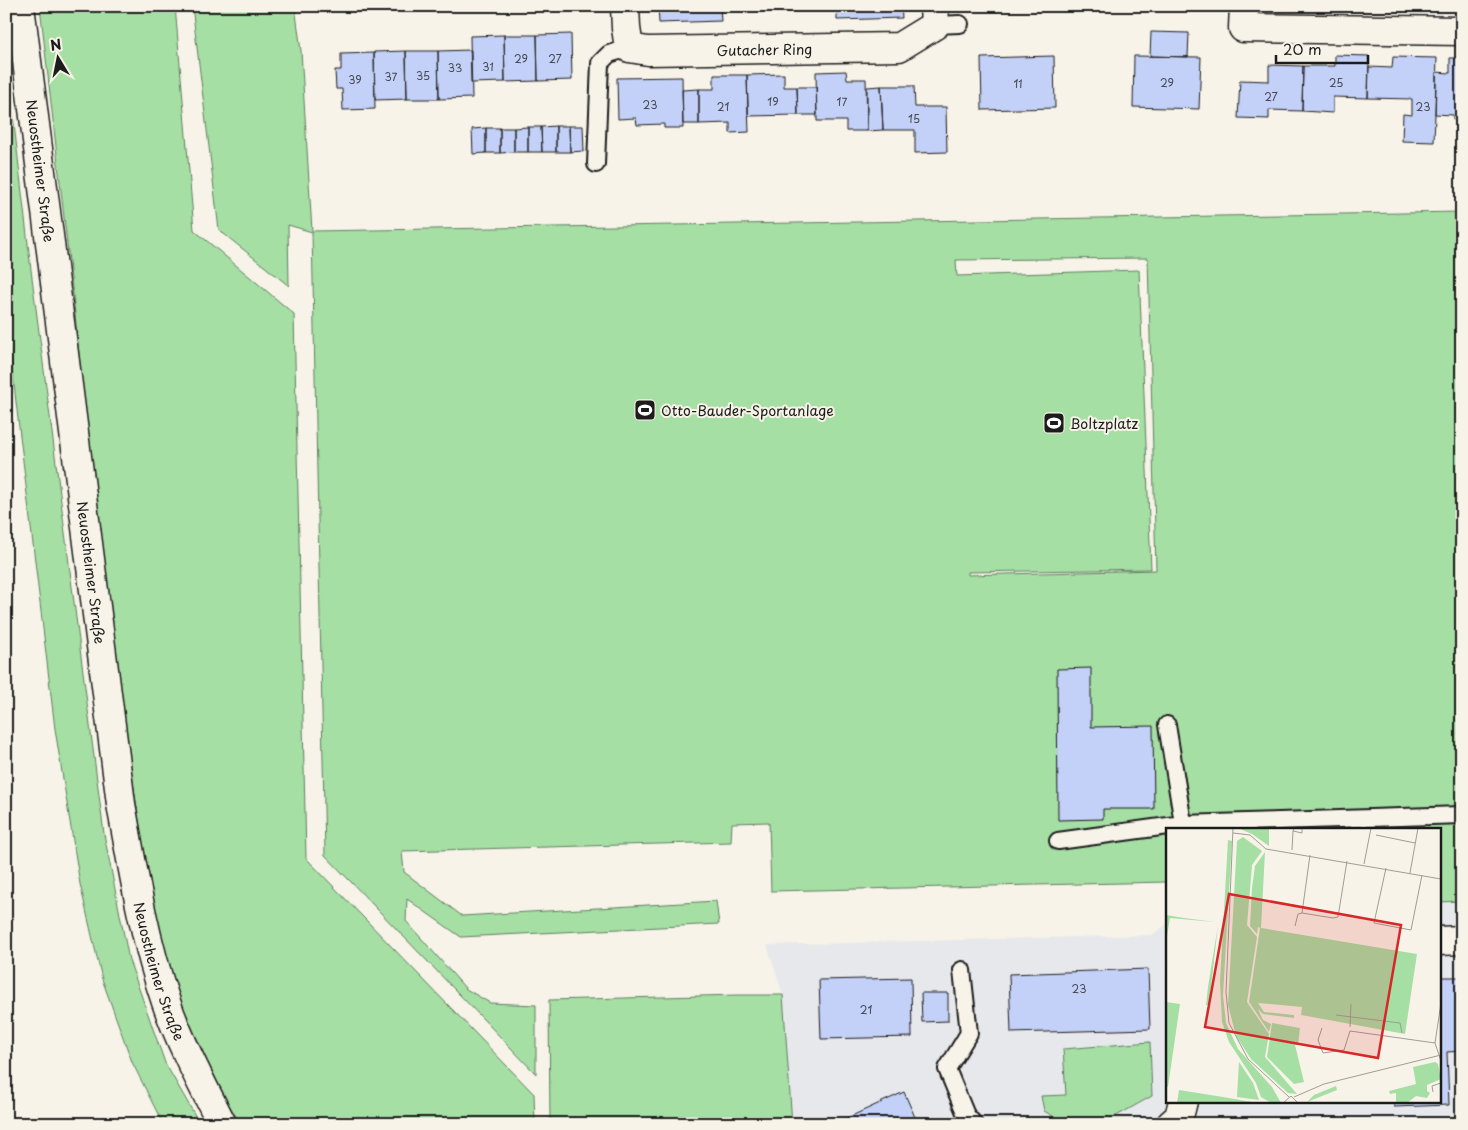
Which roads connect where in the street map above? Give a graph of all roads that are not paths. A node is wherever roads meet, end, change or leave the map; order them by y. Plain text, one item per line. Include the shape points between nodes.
1 (20, 6) edge
2 (625, 6) edge
3 (1244, 6) edge
4 (943, 18) edge
5 (1462, 31) edge
6 (629, 48) junction
7 (596, 164) dead end
8 (1167, 725) dead end
9 (1462, 815) edge
10 (1184, 826) edge
11 (1166, 828) edge
12 (1167, 828) edge
13 (1058, 841) dead end
14 (1462, 940) edge
15 (1440, 941) edge
16 (962, 970) dead end
17 (1183, 1102) edge
18 (222, 1124) edge
19 (974, 1124) edge
20 (1171, 1124) edge

1 - 18 main road, Neuostheimer Straße via 121,804 134,878 166,1003 189,1059
2 - 6 main road
3 - 5 main road via 1243,28
4 - 6 main road, Gutacher Ring via 899,47 648,52
6 - 7 lane via 609,54 600,63
8 - 10 lane
9 - 10 lane
10 - 12 lane
11 - 13 lane
14 - 15 main road
16 - 19 lane via 969,1033 947,1068 966,1115
17 - 20 main road via 1179,1117

